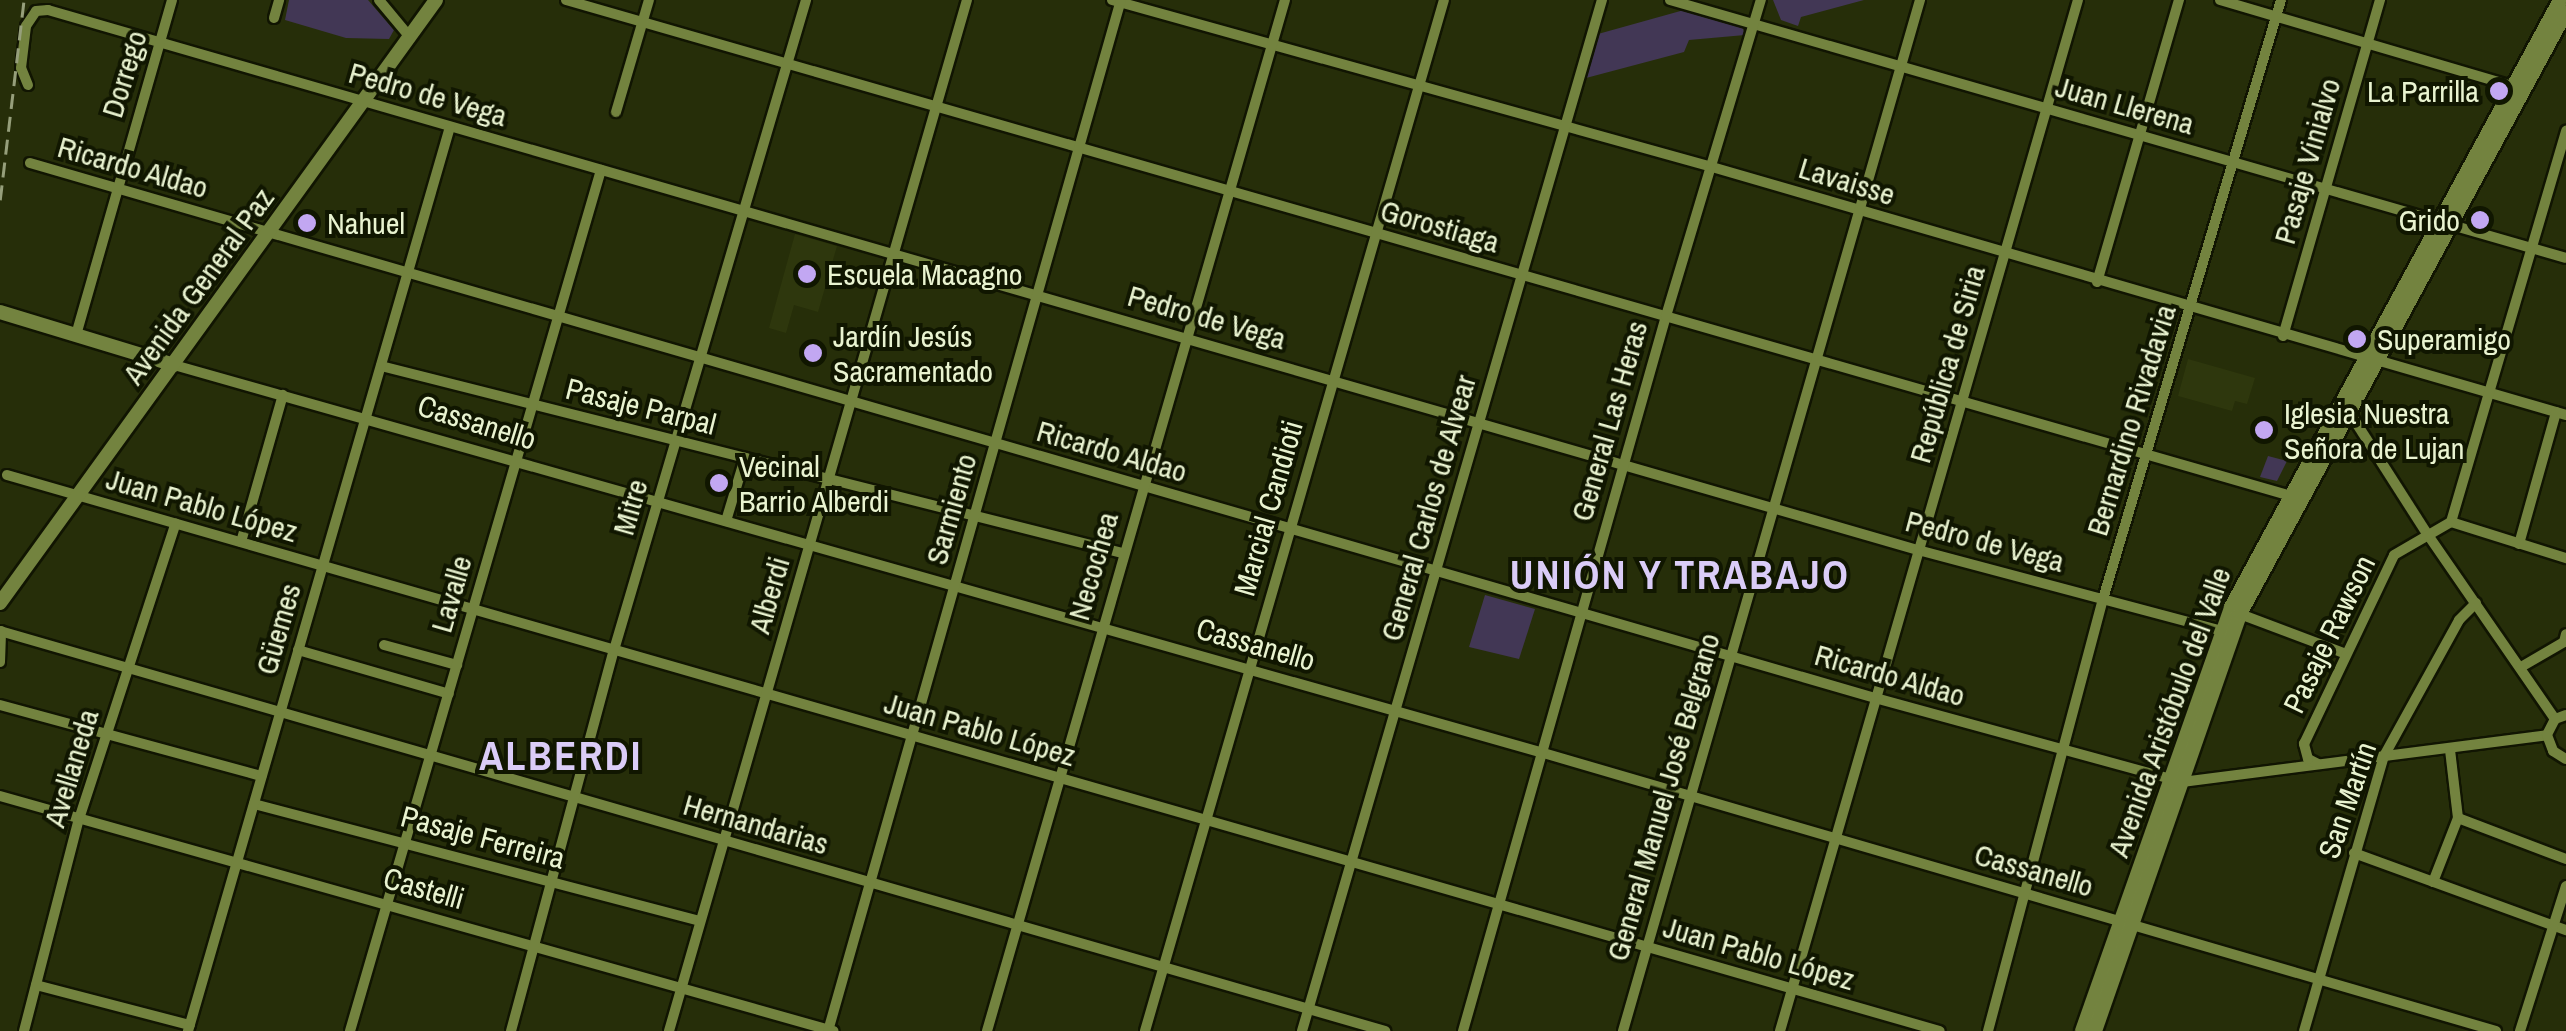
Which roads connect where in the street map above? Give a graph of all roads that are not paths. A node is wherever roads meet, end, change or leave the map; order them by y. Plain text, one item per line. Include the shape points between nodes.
1 (172, 0) edge
2 (279, 0) edge
3 (380, 0) edge
4 (436, 0) edge
5 (566, 0) edge
6 (649, 0) edge
7 (806, 0) edge
8 (966, 0) edge
9 (1285, 0) edge
10 (1444, 0) edge
11 (1602, 0) edge
12 (1670, 0) edge
13 (1762, 0) edge
14 (1920, 0) edge
15 (2078, 0) edge
16 (2180, 0) edge
17 (2220, 0) edge
18 (2282, 0) edge
19 (2380, 0) edge
20 (2560, 0) edge
21 (1118, 1) edge
22 (2566, 12) edge
23 (274, 18) dead end
24 (2276, 18) junction
25 (642, 23) junction
26 (1754, 25) junction
27 (2555, 33) edge
28 (409, 36) junction
29 (160, 43) junction
30 (2366, 44) junction
31 (1272, 46) junction
32 (788, 65) junction
33 (1900, 66) junction
34 (28, 85) dead end
35 (1419, 87) junction
36 (2518, 87) junction
37 (366, 103) junction
38 (936, 108) junction
39 (2047, 110) junction
40 (616, 112) dead end
41 (450, 126) junction
42 (1566, 127) junction
43 (2566, 131) edge
44 (2140, 136) junction
45 (1078, 149) junction
46 (2234, 162) junction
47 (30, 163) dead end
48 (1712, 166) junction
49 (601, 170) junction
50 (116, 188) junction
51 (2324, 190) junction
52 (1229, 192) junction
53 (1858, 210) junction
54 (745, 212) junction
55 (2444, 223) junction
56 (272, 233) junction
57 (1376, 234) junction
58 (2530, 248) junction
59 (893, 255) junction
60 (2005, 255) junction
61 (2566, 258) edge
62 (407, 273) junction
63 (1521, 276) junction
64 (2097, 282) junction
65 (1038, 295) junction
66 (2191, 309) junction
67 (0, 312) edge
68 (556, 316) junction
69 (1666, 316) junction
70 (76, 335) junction
71 (2283, 336) junction
72 (1187, 337) junction
73 (698, 357) junction
74 (2368, 359) junction
75 (1815, 360) junction
76 (174, 365) junction
77 (381, 366) junction
78 (1331, 378) junction
79 (2488, 394) junction
80 (283, 395) junction
81 (1963, 400) junction
82 (852, 402) junction
83 (2344, 404) junction
84 (531, 405) junction
85 (2561, 414) edge
86 (365, 418) junction
87 (1479, 420) junction
88 (676, 440) junction
89 (995, 444) junction
90 (2146, 451) junction
91 (744, 458) junction
92 (1624, 461) junction
93 (515, 463) junction
94 (7, 475) dead end
95 (829, 480) junction
96 (1142, 486) junction
97 (79, 496) junction
98 (2295, 497) junction
99 (657, 503) junction
100 (1773, 506) junction
101 (974, 519) junction
102 (726, 521) junction
103 (2452, 522) junction
104 (176, 524) junction
105 (1289, 525) junction
106 (2428, 535) junction
107 (241, 542) junction
108 (2519, 544) junction
109 (810, 546) junction
110 (1918, 550) junction
111 (1122, 554) junction
112 (2566, 558) edge
113 (322, 566) junction
114 (1436, 569) junction
115 (955, 587) junction
116 (2103, 600) junction
117 (0, 603) edge
118 (2476, 603) junction
119 (473, 610) junction
120 (1581, 610) junction
121 (2240, 614) junction
122 (1101, 628) junction
123 (2222, 630) junction
124 (1, 631) edge
125 (2565, 639) edge
126 (384, 645) dead end
127 (298, 650) junction
128 (614, 650) junction
129 (2344, 653) junction
130 (1730, 655) junction
131 (0, 662) edge
132 (457, 666) junction
133 (2520, 667) junction
134 (128, 669) junction
135 (1246, 670) junction
136 (448, 694) junction
137 (767, 694) junction
138 (1875, 698) junction
139 (0, 705) edge
140 (1395, 711) junction
141 (280, 712) junction
142 (2561, 717) edge
143 (107, 734) junction
144 (2547, 735) junction
145 (913, 736) junction
146 (2066, 749) junction
147 (2450, 750) junction
148 (1540, 752) junction
149 (430, 755) junction
150 (2384, 756) junction
151 (2566, 759) edge
152 (2319, 764) junction
153 (262, 776) junction
154 (1058, 777) junction
155 (2176, 780) junction
156 (0, 796) edge
157 (573, 798) junction
158 (1689, 798) junction
159 (254, 804) junction
160 (2458, 818) junction
161 (80, 819) junction
162 (1205, 819) junction
163 (1834, 841) junction
164 (405, 842) junction
165 (724, 842) junction
166 (2354, 853) junction
167 (2566, 858) edge
168 (238, 860) junction
169 (1351, 862) junction
170 (550, 880) junction
171 (868, 882) junction
172 (2434, 882) junction
173 (2566, 886) edge
174 (2025, 896) junction
175 (387, 904) junction
176 (1499, 904) junction
177 (700, 921) junction
178 (1017, 925) junction
179 (2126, 925) junction
180 (2554, 926) junction
181 (2566, 930) edge
182 (534, 946) junction
183 (1646, 946) junction
184 (1162, 967) junction
185 (2318, 980) junction
186 (36, 985) junction
187 (682, 986) junction
188 (1792, 988) junction
189 (1308, 1009) junction
190 (189, 1028) edge
191 (830, 1030) edge
192 (24, 1031) edge
193 (350, 1031) edge
194 (511, 1031) edge
195 (669, 1031) edge
196 (987, 1031) edge
197 (1145, 1031) edge
198 (1302, 1031) edge
199 (1384, 1031) edge
200 (1463, 1031) edge
201 (1623, 1031) edge
202 (1780, 1031) edge
203 (1940, 1031) edge
204 (1988, 1031) edge
205 (2082, 1031) edge
206 (2095, 1031) edge
207 (2304, 1031) edge
208 (2496, 1031) edge
209 (2520, 1031) edge

1 - 29 street, Dorrego
2 - 23 street
3 - 28 street
4 - 28 main road, Avenida General Paz
5 - 25 street, Gorostiaga
6 - 25 street
7 - 32 street, Mitre
8 - 38 street, Alberdi
9 - 31 street, Necochea
10 - 35 street, Marcial Candioti
11 - 42 street, General Carlos de Alvear
12 - 26 street, Juan Llerena
13 - 26 street, General Las Heras
14 - 33 street, General Manuel José Belgrano
15 - 39 street, República de Siria
16 - 44 street
17 - 24 street
18 - 24 street, Bernardino Rivadavia
19 - 30 street, Pasaje Vinialvo
20 - 27 main road, Avenida Aristóbulo del Valle
21 - 31 street, Lavaisse
21 - 45 street, Sarmiento
22 - 27 main road, Avenida Aristóbulo del Valle
24 - 30 street
24 - 46 street, Bernardino Rivadavia
25 - 32 street, Gorostiaga
25 - 40 street
26 - 33 street, Juan Llerena
26 - 48 street, General Las Heras
27 - 36 main road, Avenida Aristóbulo del Valle
28 - 37 main road, Avenida General Paz
29 - 34 street, Pedro de Vega via 36,11 26,26 20,68
29 - 37 street, Pedro de Vega
29 - 50 street, Dorrego
30 - 36 street
30 - 51 street, Pasaje Vinialvo
31 - 35 street, Lavaisse
31 - 52 street, Necochea
32 - 38 street, Gorostiaga
32 - 54 street, Mitre
33 - 39 street, Juan Llerena
33 - 53 street, General Manuel José Belgrano
35 - 42 street, Lavaisse
35 - 57 street, Marcial Candioti
36 - 55 main road, Avenida Aristóbulo del Valle
37 - 41 street, Pedro de Vega
37 - 56 main road, Avenida General Paz
38 - 45 street, Gorostiaga
38 - 59 street, Alberdi
39 - 44 street, Juan Llerena
39 - 60 street, República de Siria
41 - 49 street, Pedro de Vega
41 - 62 street, Güemes
42 - 48 street, Lavaisse
42 - 63 street, General Carlos de Alvear
43 - 58 street
44 - 46 street, Juan Llerena
44 - 64 street
45 - 52 street, Gorostiaga
45 - 65 street, Sarmiento
46 - 51 street, Juan Llerena
46 - 66 street, Bernardino Rivadavia
47 - 50 street, Ricardo Aldao
48 - 53 street, Lavaisse
48 - 69 street, General Las Heras
49 - 54 street, Pedro de Vega
49 - 68 street, Lavalle
50 - 56 street, Ricardo Aldao
50 - 70 street, Dorrego
51 - 55 street, Juan Llerena
51 - 71 street, Pasaje Vinialvo
52 - 57 street, Gorostiaga
52 - 72 street, Necochea
53 - 60 street, Lavaisse
53 - 75 street, General Manuel José Belgrano
54 - 59 street, Pedro de Vega
54 - 73 street, Mitre
55 - 58 street, Juan Llerena
55 - 74 main road, Avenida Aristóbulo del Valle
56 - 62 street, Ricardo Aldao
56 - 76 main road, Avenida General Paz
57 - 63 street, Gorostiaga
57 - 78 street, Marcial Candioti
58 - 61 street, Juan Llerena
58 - 79 street
59 - 65 street, Pedro de Vega
59 - 82 street, Alberdi
60 - 64 street, Lavaisse
60 - 81 street, República de Siria
62 - 68 street, Ricardo Aldao
62 - 77 street, Güemes
63 - 69 street, Gorostiaga
63 - 87 street, General Carlos de Alvear
64 - 66 street, Lavaisse
65 - 72 street, Pedro de Vega
65 - 89 street, Sarmiento
66 - 71 street, Lavaisse
66 - 90 street, Bernardino Rivadavia
67 - 70 main road, Cassanello
68 - 73 street, Ricardo Aldao
68 - 84 street, Lavalle
69 - 75 street, Gorostiaga
69 - 92 street, General Las Heras
70 - 76 main road, Cassanello
71 - 74 street, Lavaisse
72 - 78 street, Pedro de Vega
72 - 96 street, Necochea
73 - 82 street, Ricardo Aldao
73 - 88 street, Mitre
74 - 79 street, Lavaisse
74 - 83 main road, Avenida Aristóbulo del Valle
75 - 81 street, Gorostiaga
75 - 100 street, General Manuel José Belgrano
76 - 80 street, Cassanello
76 - 97 main road, Avenida General Paz
77 - 84 street, Pasaje Parpal
77 - 86 street, Güemes
78 - 87 street, Pedro de Vega
78 - 105 street, Marcial Candioti
79 - 85 street, Lavaisse
79 - 103 street
80 - 86 street, Cassanello
80 - 107 street
81 - 90 street, Gorostiaga
81 - 110 street, República de Siria
82 - 89 street, Ricardo Aldao
82 - 95 street, Alberdi
83 - 98 main road, Avenida Aristóbulo del Valle
83 - 106 street
84 - 88 street, Pasaje Parpal
84 - 93 street, Lavalle
85 - 108 street
86 - 93 street, Cassanello
86 - 113 street, Güemes
87 - 92 street, Pedro de Vega
87 - 114 street, General Carlos de Alvear
88 - 91 street, Pasaje Parpal
88 - 99 street, Mitre
89 - 96 street, Ricardo Aldao
89 - 101 street, Sarmiento
90 - 98 street, Gorostiaga
90 - 116 street, Bernardino Rivadavia
91 - 95 street, Pasaje Parpal
91 - 102 street
92 - 100 street, Pedro de Vega
92 - 120 street, General Las Heras
93 - 99 street, Cassanello
93 - 119 street, Lavalle
94 - 97 street, Juan Pablo López
95 - 101 street, Pasaje Parpal
95 - 109 street, Alberdi
96 - 105 street, Ricardo Aldao
96 - 111 street, Necochea
97 - 104 street, Juan Pablo López
97 - 117 main road, Avenida General Paz
98 - 121 main road, Avenida Aristóbulo del Valle
98 - 123 main road, Avenida Aristóbulo del Valle
99 - 102 street, Cassanello
99 - 128 street, Mitre
100 - 110 street, Pedro de Vega
100 - 130 street, General Manuel José Belgrano
101 - 111 street, Pasaje Parpal
101 - 115 street, Sarmiento
102 - 109 street, Cassanello
103 - 106 street, Pasaje Rawson
103 - 108 street
104 - 107 street, Juan Pablo López
104 - 134 street, Avellaneda
105 - 114 street, Ricardo Aldao
105 - 135 street, Marcial Candioti
106 - 118 street
106 - 129 street, Pasaje Rawson via 2386,565
107 - 113 street, Juan Pablo López
108 - 112 street
109 - 115 street, Cassanello
109 - 137 street, Alberdi
110 - 116 street, Pedro de Vega
110 - 138 street, República de Siria
111 - 122 street, Necochea
113 - 119 street, Juan Pablo López
113 - 127 street, Güemes
114 - 120 street, Ricardo Aldao
114 - 140 street, General Carlos de Alvear
115 - 122 street, Cassanello
115 - 145 street, Sarmiento
116 - 123 street, Pedro de Vega
116 - 146 street, Bernardino Rivadavia
118 - 133 street
118 - 150 street, San Martín
119 - 128 street, Juan Pablo López
119 - 132 street, Lavalle
120 - 130 street, Ricardo Aldao
120 - 148 street, General Las Heras
121 - 123 street
121 - 129 street
121 - 155 main road, Avenida Aristóbulo del Valle
122 - 135 street, Cassanello
122 - 154 street, Necochea
123 - 155 main road, Avenida Aristóbulo del Valle
124 - 131 street
124 - 134 street, Hernandarias
125 - 133 street
126 - 132 street
127 - 136 street
127 - 141 street, Güemes
128 - 137 street, Juan Pablo López
128 - 157 street, Mitre
129 - 152 street, Pasaje Rawson via 2304,744 2308,759
130 - 138 street, Ricardo Aldao
130 - 158 street, General Manuel José Belgrano
132 - 136 street, Lavalle
133 - 142 street
134 - 141 street, Hernandarias
134 - 143 street, Avellaneda
135 - 140 street, Cassanello
135 - 162 street, Marcial Candioti
136 - 149 street, Lavalle
137 - 145 street, Juan Pablo López
137 - 165 street, Alberdi
138 - 146 street, Ricardo Aldao
138 - 163 street, República de Siria
139 - 143 street
140 - 148 street, Cassanello
140 - 169 street, General Carlos de Alvear
141 - 149 street, Hernandarias
141 - 153 street, Güemes
142 - 144 street
143 - 153 street
143 - 161 street, Avellaneda
144 - 147 street
144 - 151 street
145 - 154 street, Juan Pablo López
145 - 171 street, Sarmiento
146 - 155 street, Ricardo Aldao
146 - 174 street, Bernardino Rivadavia
147 - 150 street
147 - 160 street
148 - 158 street, Cassanello
148 - 176 street, General Las Heras
149 - 157 street, Hernandarias
149 - 164 street, Lavalle
150 - 152 street
150 - 166 street, San Martín
152 - 155 street
153 - 159 street, Güemes
154 - 162 street, Juan Pablo López
154 - 178 street, Necochea
155 - 179 main road, Avenida Aristóbulo del Valle
156 - 161 street, Castelli
157 - 165 street, Hernandarias
157 - 170 street, Mitre
158 - 163 street, Cassanello
158 - 183 street, General Manuel José Belgrano
159 - 164 street, Pasaje Ferreira
159 - 168 street, Güemes
160 - 167 street
160 - 172 street
161 - 168 street, Castelli
161 - 186 street, Avellaneda
162 - 169 street, Juan Pablo López
162 - 184 street, Marcial Candioti
163 - 174 street, Cassanello
163 - 188 street, República de Siria
164 - 170 street, Pasaje Ferreira
164 - 175 street, Lavalle
165 - 171 street, Hernandarias
165 - 177 street, Alberdi
166 - 172 street
166 - 185 street, San Martín
168 - 175 street, Castelli
168 - 190 street, Güemes
169 - 176 street, Juan Pablo López
169 - 189 street, General Carlos de Alvear
170 - 177 street, Pasaje Ferreira
170 - 182 street, Mitre
171 - 178 street, Hernandarias
171 - 191 street, Sarmiento
172 - 180 street
173 - 180 street
174 - 179 street, Cassanello
174 - 204 street, Bernardino Rivadavia
175 - 182 street, Castelli
175 - 193 street, Lavalle
176 - 183 street, Juan Pablo López
176 - 200 street, General Las Heras
177 - 187 street, Alberdi
178 - 184 street, Hernandarias
178 - 196 street, Necochea
179 - 185 street, Cassanello
179 - 205 main road, Avenida Aristóbulo del Valle
179 - 206 main road, Avenida Aristóbulo del Valle
180 - 181 street
180 - 209 street
182 - 187 street, Castelli
182 - 194 street, Mitre
183 - 188 street, Juan Pablo López
183 - 201 street, General Manuel José Belgrano
184 - 189 street, Hernandarias
184 - 197 street, Marcial Candioti
185 - 207 street, San Martín
185 - 208 street, Cassanello
186 - 190 street
186 - 192 street, Avellaneda
187 - 191 street, Castelli
187 - 195 street, Alberdi
188 - 202 street, República de Siria
188 - 203 street, Juan Pablo López
189 - 198 street, General Carlos de Alvear
189 - 199 street, Hernandarias

